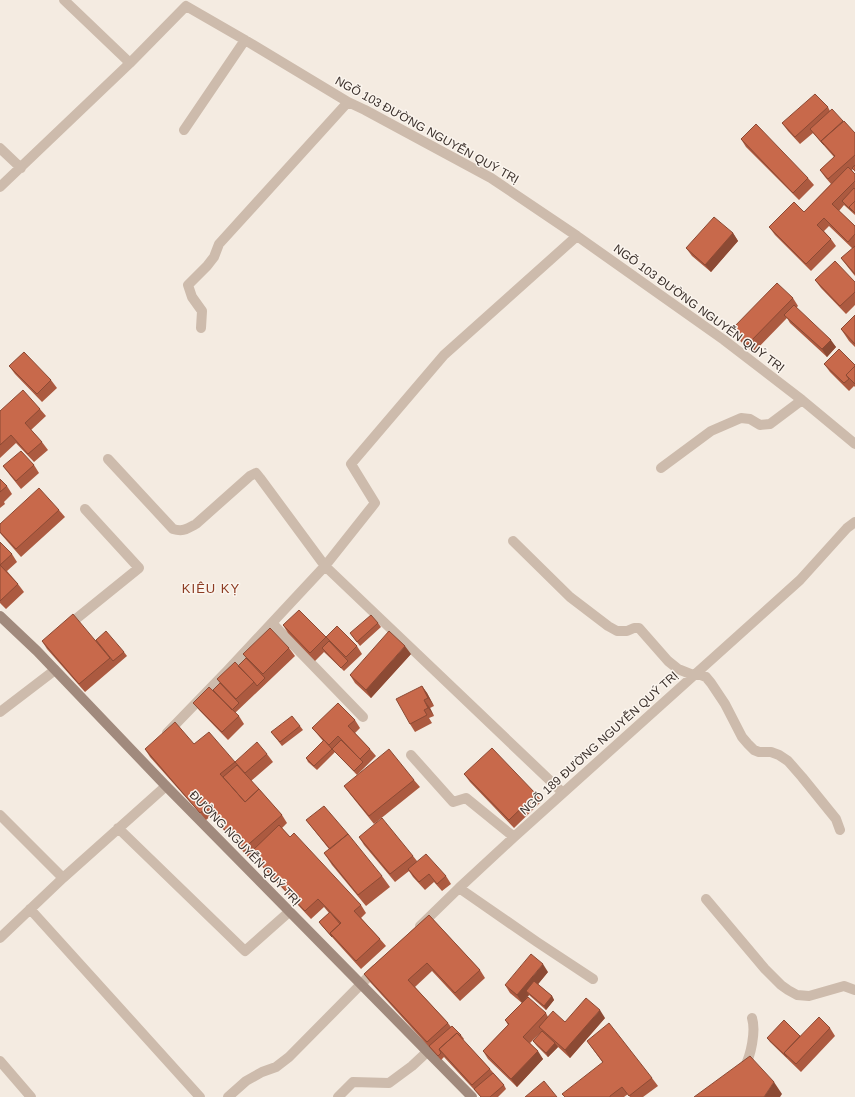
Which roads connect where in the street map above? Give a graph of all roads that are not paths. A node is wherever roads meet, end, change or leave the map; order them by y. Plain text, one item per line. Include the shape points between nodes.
1 (64, 0) edge
2 (245, 40) junction
3 (130, 63) junction
4 (348, 102) junction
5 (184, 130) dead end
6 (0, 148) edge
7 (21, 168) junction
8 (0, 187) edge
9 (577, 236) junction
10 (201, 328) dead end
11 (802, 400) junction
12 (855, 444) edge
13 (108, 459) dead end
14 (661, 468) dead end
15 (85, 509) dead end
16 (855, 522) edge
17 (513, 541) dead end
18 (325, 566) junction
19 (0, 616) edge
20 (272, 623) junction
21 (61, 632) edge
22 (55, 670) junction
23 (693, 675) junction
24 (0, 712) edge
25 (363, 717) dead end
26 (160, 740) edge
27 (150, 750) edge
28 (411, 755) dead end
29 (140, 760) junction
30 (166, 786) junction
31 (563, 793) junction
32 (0, 815) edge
33 (118, 828) junction
34 (840, 830) dead end
35 (514, 837) junction
36 (62, 878) junction
37 (459, 888) junction
38 (706, 899) dead end
39 (30, 909) junction
40 (289, 912) junction
41 (415, 931) edge
42 (0, 938) edge
43 (382, 963) edge
44 (593, 979) dead end
45 (360, 985) junction
46 (855, 990) edge
47 (752, 1018) dead end
48 (427, 1052) junction
49 (0, 1061) edge
50 (740, 1074) edge
51 (31, 1097) edge
52 (200, 1097) edge
53 (228, 1097) edge
54 (338, 1097) edge
55 (472, 1097) edge

1 - 3 street
2 - 3 street, NGÕ 103 ĐƯỜNG NGUYỄN QUÝ TRỊ via 186,6
2 - 4 street, NGÕ 103 ĐƯỜNG NGUYỄN QUÝ TRỊ
2 - 5 street
3 - 7 street, NGÕ 103 ĐƯỜNG NGUYỄN QUÝ TRỊ
4 - 9 street, NGÕ 103 ĐƯỜNG NGUYỄN QUÝ TRỊ via 491,178
4 - 10 street via 219,244 208,266 188,285 192,297 202,311
6 - 7 street
7 - 8 street, NGÕ 103 ĐƯỜNG NGUYỄN QUÝ TRỊ
9 - 11 street, NGÕ 103 ĐƯỜNG NGUYỄN QUÝ TRỊ via 724,340
9 - 18 street via 444,355 351,464 375,502
11 - 12 street, NGÕ 103 ĐƯỜNG NGUYỄN QUÝ TRỊ
11 - 14 street via 770,424 760,425 750,419 741,418 712,431
13 - 18 street via 173,529 180,531 196,524 256,473
15 - 21 street via 139,568
16 - 23 street, NGÕ 189 ĐƯỜNG NGUYỄN QUÝ TRỊ via 800,580
17 - 23 street via 570,597 617,631 639,628 668,662
18 - 20 street
18 - 31 street
19 - 22 street, ĐƯỜNG NGUYỄN QUÝ TRỊ via 40,649
20 - 25 street
20 - 26 street
22 - 24 street
22 - 29 street, ĐƯỜNG NGUYỄN QUÝ TRỊ
23 - 31 street, NGÕ 189 ĐƯỜNG NGUYỄN QUÝ TRỊ
23 - 34 street via 701,675 711,682 742,737 754,750 771,752 788,761 836,819
27 - 29 street
28 - 35 street via 453,802 466,798
29 - 30 street, ĐƯỜNG NGUYỄN QUÝ TRỊ
30 - 33 street
30 - 40 street, ĐƯỜNG NGUYỄN QUÝ TRỊ
31 - 35 street, NGÕ 189 ĐƯỜNG NGUYỄN QUÝ TRỊ
32 - 36 street
33 - 36 street
33 - 40 street via 245,951
35 - 37 street, NGÕ 189 ĐƯỜNG NGUYỄN QUÝ TRỊ
36 - 39 street
37 - 41 street, NGÕ 189 ĐƯỜNG NGUYỄN QUÝ TRỊ
37 - 44 street
38 - 46 street via 765,969 788,990 797,995 809,996 844,986
39 - 42 street
39 - 52 street
40 - 45 street, ĐƯỜNG NGUYỄN QUÝ TRỊ
43 - 45 street
45 - 48 street, ĐƯỜNG NGUYỄN QUÝ TRỊ
45 - 53 street via 289,1057 276,1067 246,1081
47 - 50 street via 753,1040 747,1063
48 - 54 street via 389,1083 353,1082
48 - 55 street, ĐƯỜNG NGUYỄN QUÝ TRỊ
49 - 51 street

